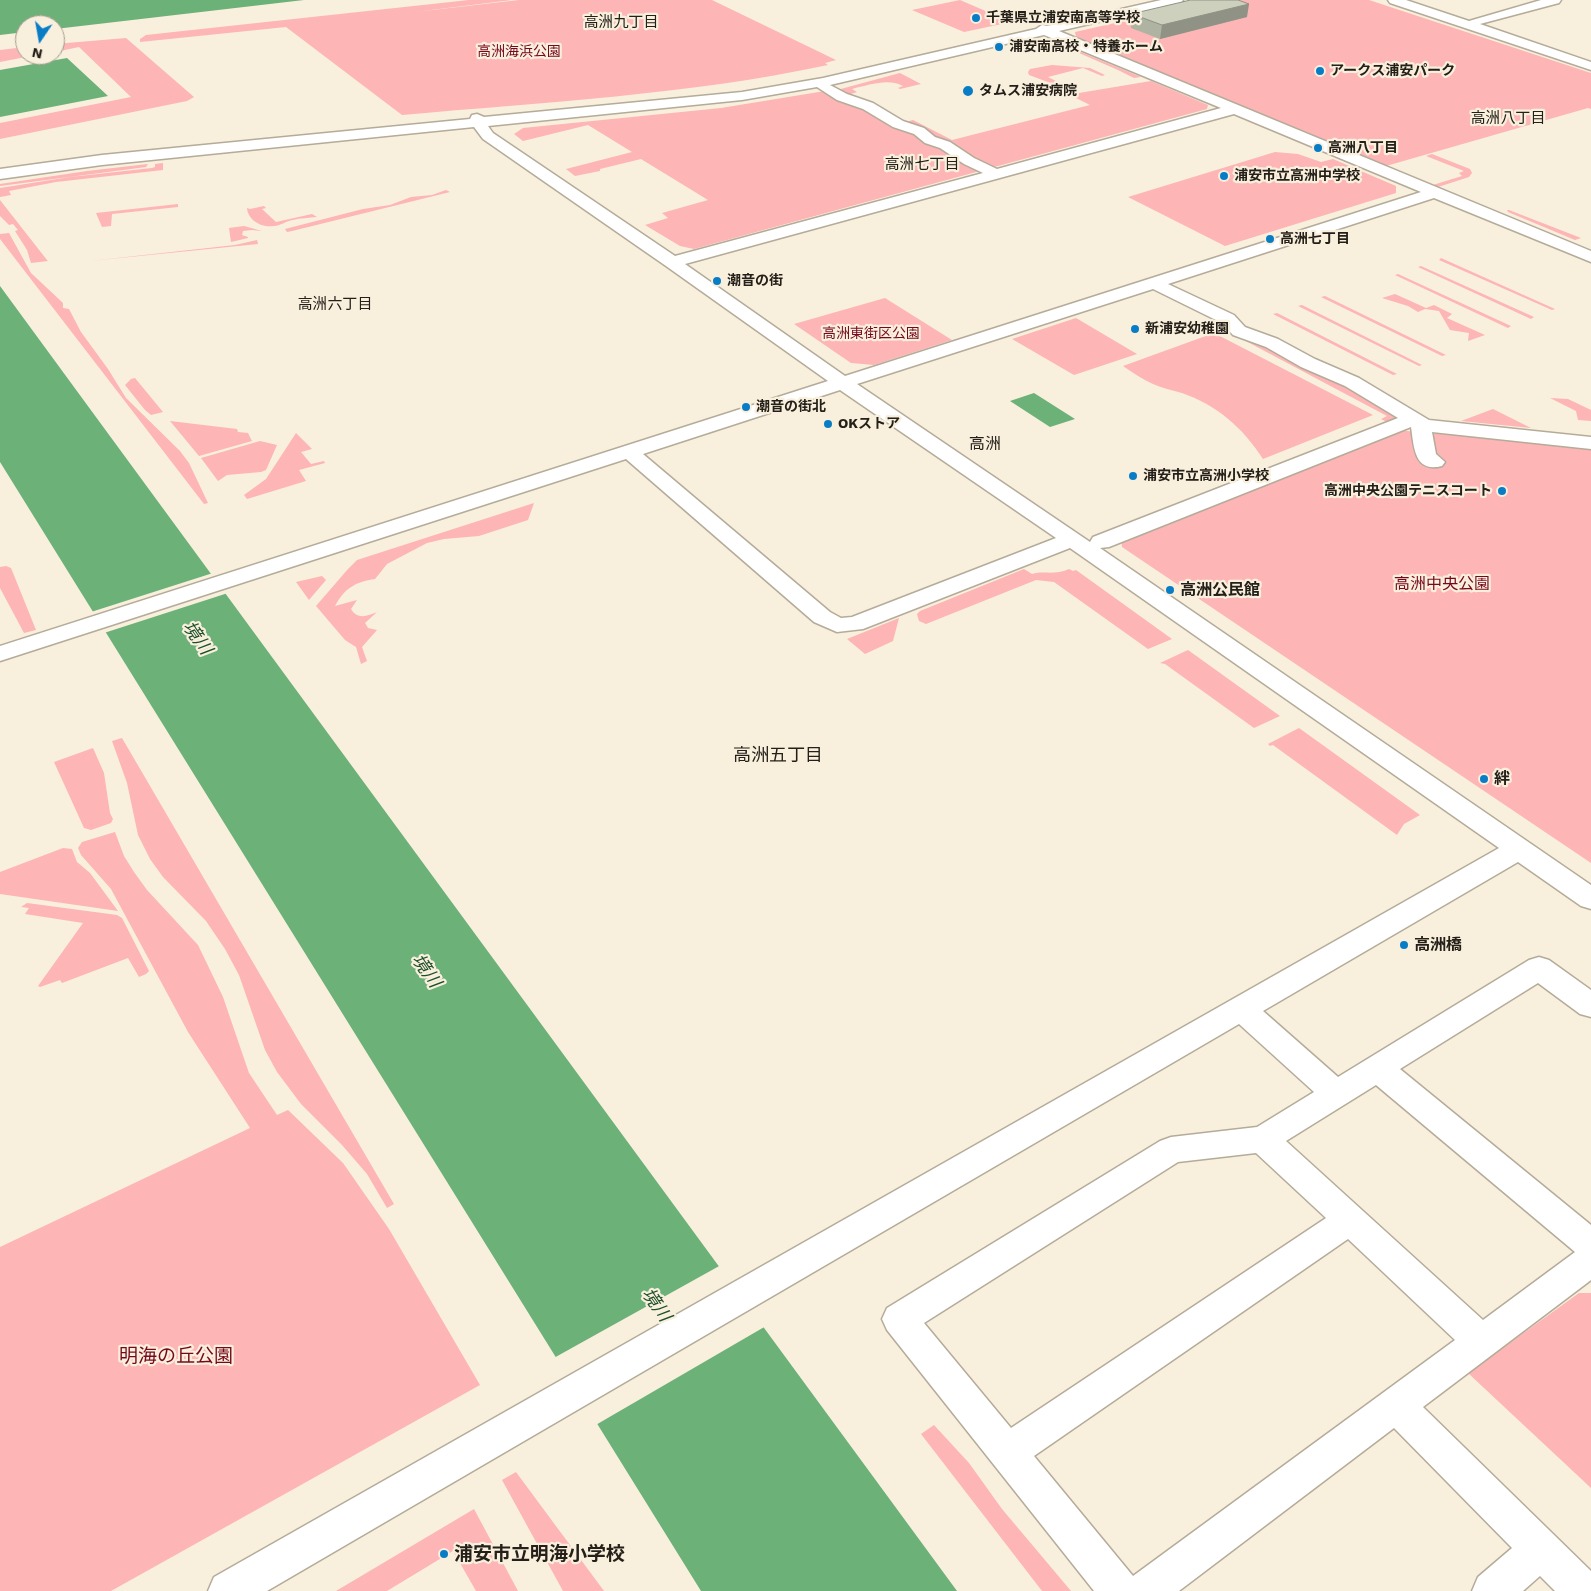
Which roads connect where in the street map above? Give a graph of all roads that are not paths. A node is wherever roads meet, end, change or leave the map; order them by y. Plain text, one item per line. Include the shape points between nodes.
1 (1152, 0) edge
2 (1177, 0) edge
3 (1394, 0) edge
4 (1409, 0) edge
5 (1555, 0) edge
6 (1474, 22) junction
7 (1042, 28) junction
8 (1591, 60) edge
9 (1591, 66) edge
10 (824, 87) dead end
11 (1234, 109) junction
12 (478, 120) junction
13 (0, 168) edge
14 (991, 171) dead end
15 (0, 174) edge
16 (1436, 192) junction
17 (1591, 257) edge
18 (672, 262) junction
19 (1161, 286) dead end
20 (842, 383) junction
21 (1416, 421) junction
22 (1591, 443) edge
23 (628, 451) junction
24 (1434, 462) dead end
25 (1072, 539) junction
26 (1101, 542) dead end
27 (0, 654) edge
28 (1519, 849) junction
29 (1591, 899) edge
30 (1591, 1006) edge
31 (1240, 1008) junction
32 (1377, 1068) junction
33 (1336, 1093) junction
34 (1263, 1139) junction
35 (1350, 1220) junction
36 (1589, 1262) edge
37 (1482, 1342) junction
38 (1396, 1405) junction
39 (1008, 1452) junction
40 (1542, 1550) junction
41 (228, 1591) edge
42 (1120, 1591) edge
43 (1146, 1591) edge
44 (1492, 1591) edge
45 (1583, 1591) edge

1 - 7 street
2 - 7 street
3 - 9 street
4 - 6 street
5 - 6 street
6 - 8 street
7 - 11 street
7 - 12 street via 764,87
10 - 14 street via 919,131 930,140
11 - 16 street
11 - 18 street
12 - 13 street via 101,154
12 - 15 street
12 - 18 street via 488,136
16 - 17 street
16 - 20 street
18 - 20 street
19 - 21 street via 1228,319 1239,331 1272,343 1352,382
20 - 23 street
20 - 25 street
21 - 22 street via 1424,425
21 - 24 street via 1426,457
21 - 26 street
23 - 25 street via 822,617 837,625 855,624
23 - 27 street
25 - 28 street
28 - 29 street
28 - 31 street
30 - 32 street via 1539,968
31 - 33 street
31 - 41 street
32 - 33 street
32 - 36 street
33 - 34 street
34 - 35 street
34 - 39 street via 1171,1150 900,1319
35 - 37 street
35 - 39 street
36 - 37 street
37 - 38 street
38 - 40 street
38 - 43 street
39 - 42 street
40 - 44 street
40 - 45 street

